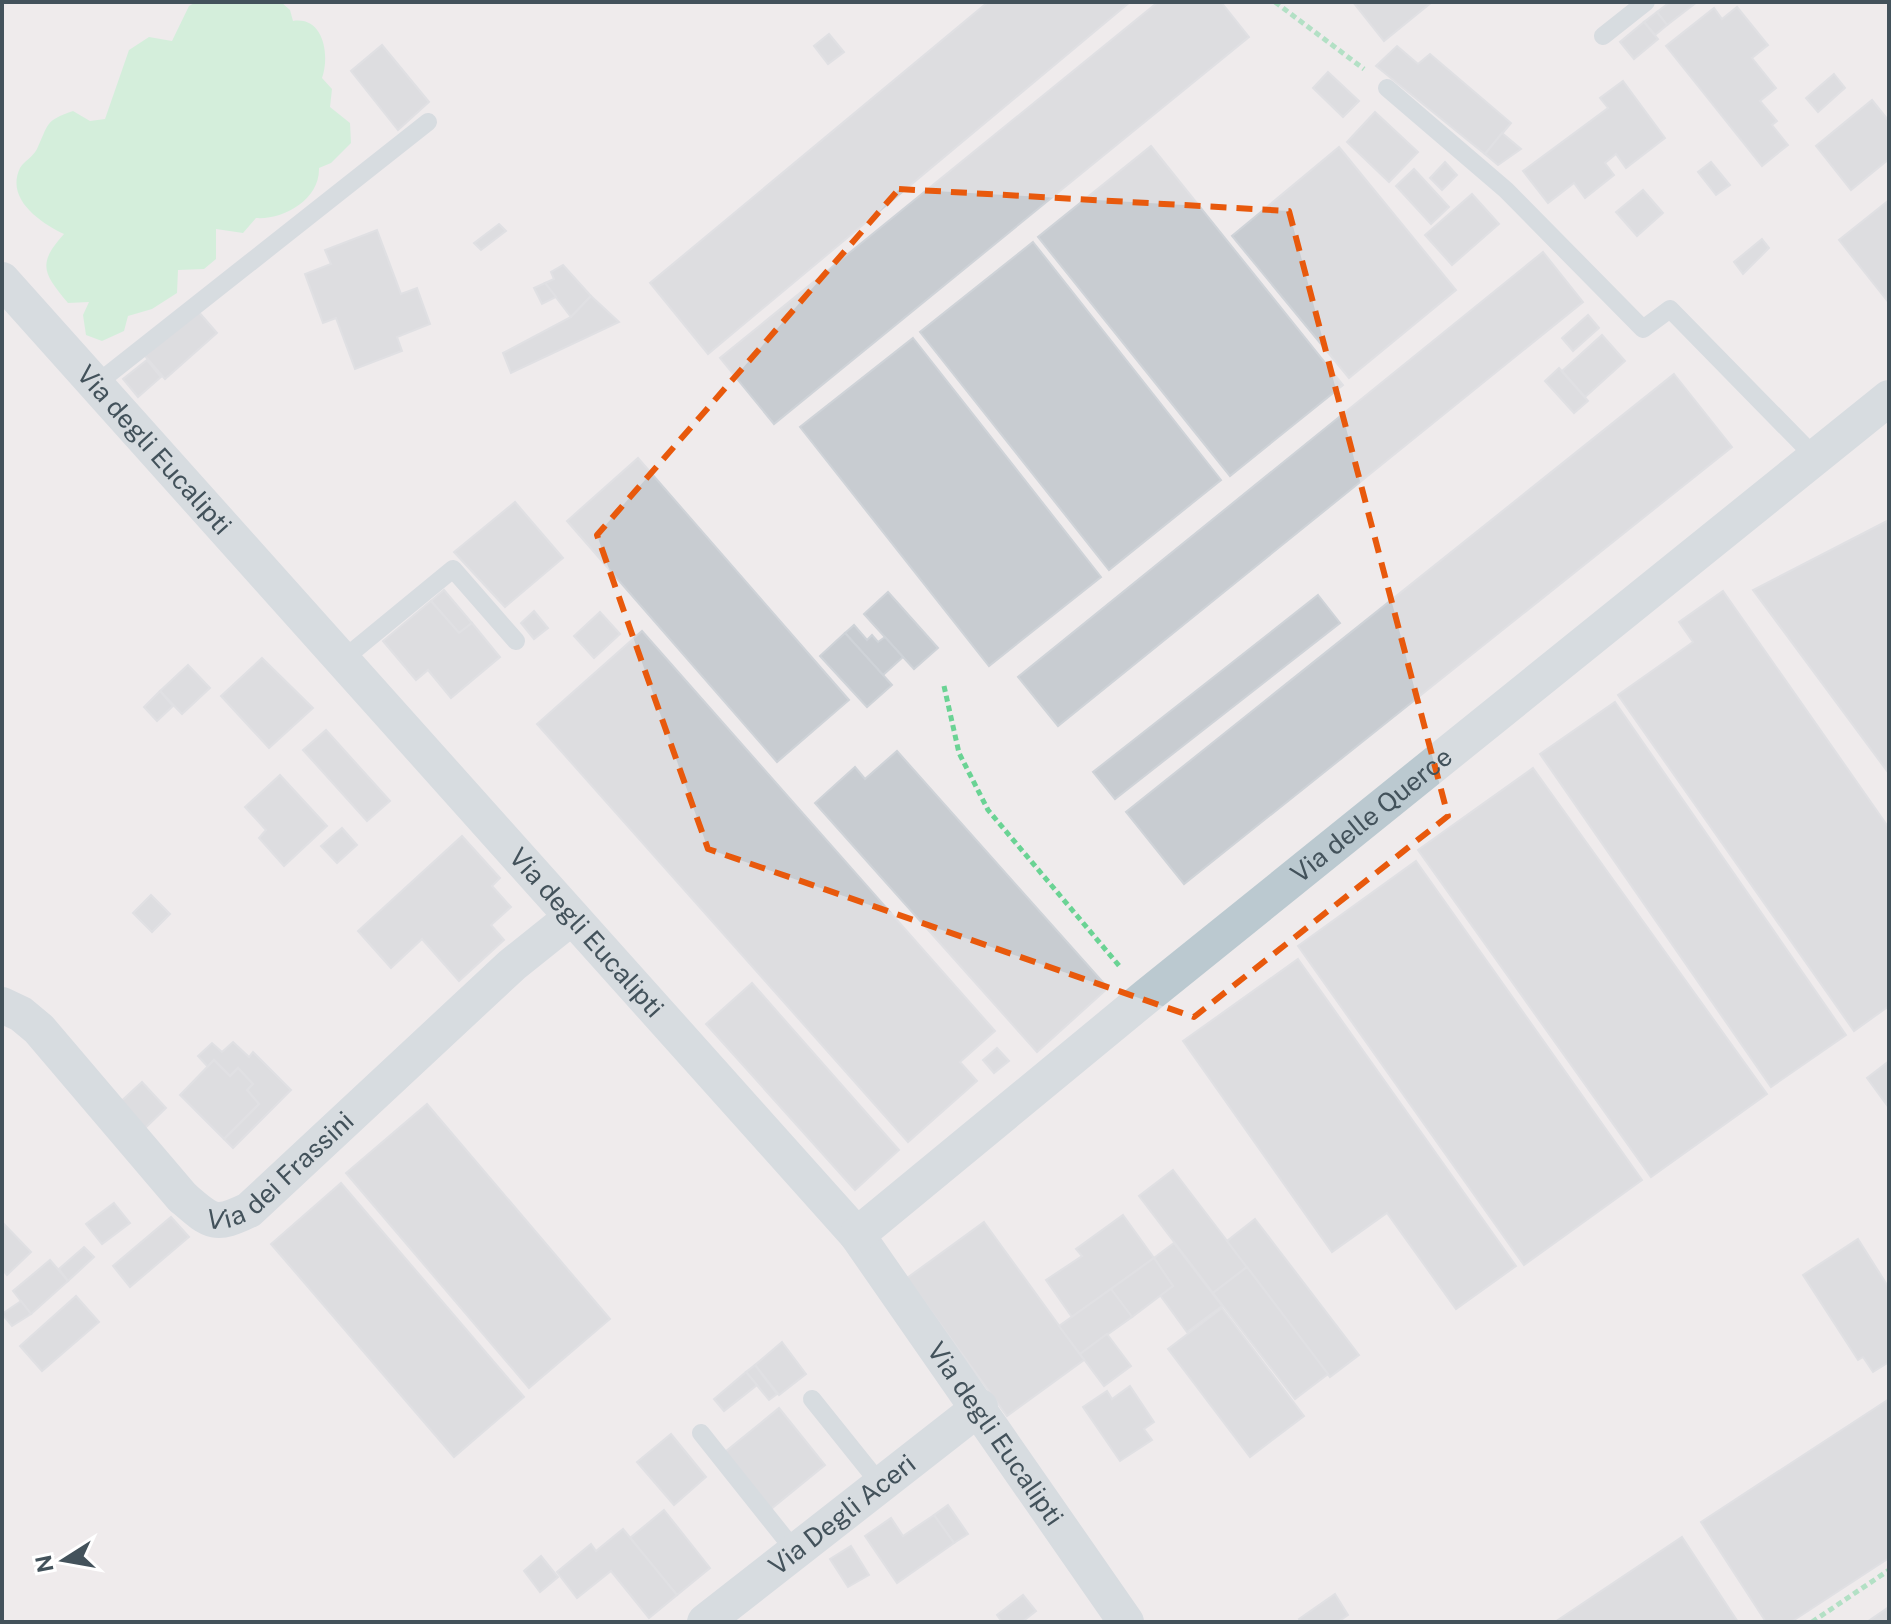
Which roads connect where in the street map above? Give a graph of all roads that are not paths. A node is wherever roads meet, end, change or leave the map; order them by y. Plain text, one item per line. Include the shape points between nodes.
1 (1646, 2) edge
2 (1603, 36) dead end
3 (1387, 88) road end
4 (428, 122) dead end
5 (2, 280) edge
6 (95, 385) junction
7 (1889, 398) edge
8 (1815, 457) junction
9 (516, 641) dead end
10 (341, 661) junction
11 (572, 917) junction
12 (2, 1005) edge
13 (857, 1235) junction
14 (812, 1399) dead end
15 (980, 1407) junction
16 (701, 1433) dead end
17 (881, 1485) junction
18 (795, 1551) junction
19 (705, 1622) edge
20 (1126, 1622) edge

1 - 2 lane
3 - 8 lane via 1506,190 1643,329 1670,309
4 - 6 lane
5 - 6 street, Via degli Eucalipti
6 - 10 street, Via degli Eucalipti
7 - 8 street, Via delle Querce
8 - 13 street, Via delle Querce
9 - 10 lane via 453,569
10 - 11 street, Via degli Eucalipti
11 - 12 street, Via dei Frassini via 512,965 249,1210 224,1222 208,1219 182,1197 39,1029
11 - 13 street, Via degli Eucalipti
13 - 15 street, Via degli Eucalipti
14 - 17 lane
15 - 17 street, Via Degli Aceri
15 - 20 street, Via degli Eucalipti
16 - 18 lane
17 - 18 street, Via Degli Aceri
18 - 19 street, Via Degli Aceri

